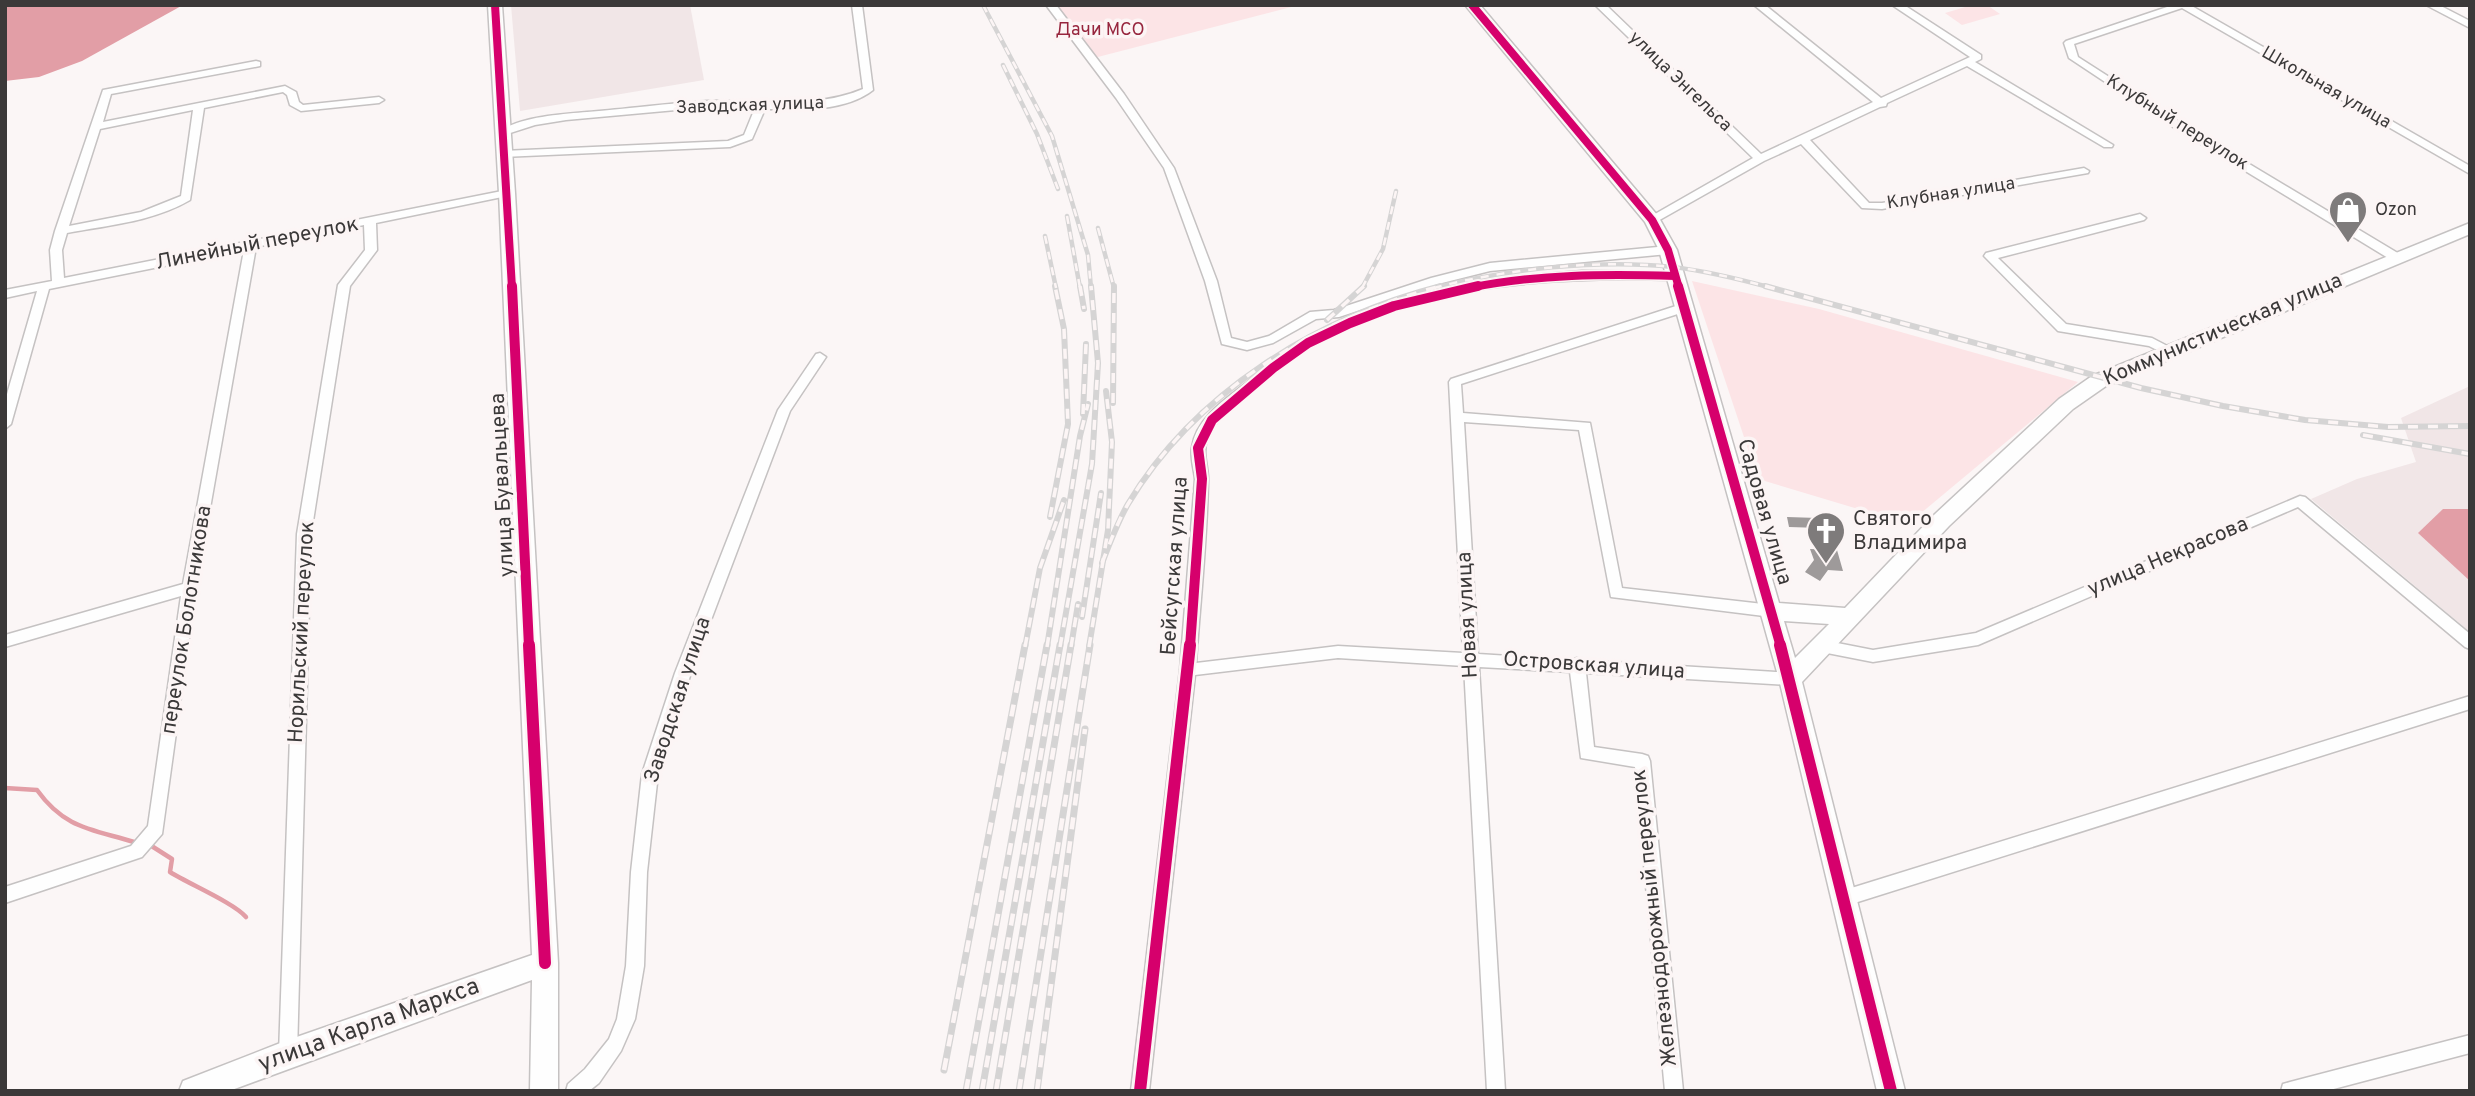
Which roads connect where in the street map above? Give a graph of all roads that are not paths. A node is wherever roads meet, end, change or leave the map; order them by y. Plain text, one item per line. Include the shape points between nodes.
1 (495, 5) edge
2 (857, 5) edge
3 (1051, 5) edge
4 (1472, 5) edge
5 (1600, 5) edge
6 (1759, 5) edge
7 (1897, 5) edge
8 (2183, 5) edge
9 (2431, 5) edge
10 (2470, 25) edge
11 (1968, 62) junction
12 (256, 64) dead end
13 (379, 100) dead end
14 (1882, 104) junction
15 (761, 105) junction
16 (199, 108) junction
17 (98, 126) junction
18 (504, 132) junction
19 (1803, 139) junction
20 (2108, 145) dead end
21 (505, 154) junction
22 (1760, 159) junction
23 (2084, 171) dead end
24 (2470, 171) edge
25 (508, 193) junction
26 (2140, 218) dead end
27 (1652, 219) junction
28 (370, 221) junction
29 (2470, 228) edge
30 (61, 231) junction
31 (250, 246) junction
32 (1668, 250) junction
33 (2397, 258) junction
34 (1675, 276) junction
35 (58, 283) junction
36 (44, 286) junction
37 (5, 293) edge
38 (1686, 307) junction
39 (2171, 353) junction
40 (820, 357) dead end
41 (1457, 417) junction
42 (5, 424) edge
43 (189, 588) junction
44 (1772, 611) junction
45 (1852, 617) junction
46 (5, 641) edge
47 (2470, 643) edge
48 (1822, 646) junction
49 (1471, 658) junction
50 (1577, 664) junction
51 (1188, 670) junction
52 (1790, 679) junction
53 (2470, 702) edge
54 (5, 895) edge
55 (1845, 898) junction
56 (545, 963) junction
57 (2470, 1044) edge
58 (288, 1054) junction
59 (193, 1091) edge
60 (544, 1091) edge
61 (575, 1091) edge
62 (1140, 1091) edge
63 (1496, 1091) edge
64 (1674, 1091) edge
65 (1891, 1091) edge
66 (2290, 1091) edge

1 - 18 street, улица Бувальцева
2 - 15 street, Заводская улица via 868,90 849,100 818,105
3 - 32 street via 1169,168 1211,281 1226,341 1247,346 1273,339 1314,315 1335,314 1490,267
4 - 27 street, Садовая улица
5 - 22 street, улица Энгельса
6 - 14 street
7 - 11 street via 1977,57
8 - 24 street, Школьная улица
8 - 33 street, Клубный переулок via 2073,41 2069,43 2074,58
9 - 10 street
11 - 14 street
11 - 20 street
12 - 17 street via 107,92
13 - 16 street via 301,108 285,89
14 - 19 street
15 - 18 street, Заводская улица via 718,104 528,122
15 - 21 street via 748,137 730,144
16 - 17 street
16 - 30 street via 186,198 175,206
17 - 30 street
18 - 21 street, улица Бувальцева
19 - 22 street
19 - 23 street, Клубная улица via 1866,206
21 - 25 street, улица Бувальцева
22 - 27 street
25 - 28 street, Линейный переулок
25 - 56 street, улица Бувальцева
26 - 39 street via 1990,256 2062,328 2152,342
27 - 32 street, Садовая улица
28 - 31 street, Линейный переулок
28 - 58 street, Норильский переулок via 371,250 344,285 304,534
29 - 33 street, Коммунистическая улица
30 - 35 street via 56,250
31 - 35 street, Линейный переулок
31 - 43 street, переулок Болотникова
32 - 34 street, Садовая улица
33 - 39 street, Коммунистическая улица
34 - 38 street, Садовая улица
34 - 51 street, Бейсугская улица via 1588,273 1471,286 1358,319 1307,343 1273,367 1218,414 1198,448 1202,479
35 - 36 street, Линейный переулок
36 - 37 street, Линейный переулок
36 - 42 street
38 - 41 street, Новая улица via 1455,382
38 - 44 street, Садовая улица
39 - 45 street, Коммунистическая улица via 2099,381 2066,404 1942,520
40 - 61 street, Заводская улица via 784,410 683,673 650,774 635,966 626,1019 615,1045
41 - 44 street via 1585,426 1616,593
41 - 49 street, Новая улица
43 - 46 street
43 - 54 street, переулок Болотникова via 156,828 135,852
44 - 45 street
44 - 52 street, Садовая улица
45 - 48 street, Коммунистическая улица
47 - 48 street, улица Некрасова via 2300,501 1978,639 1873,656
48 - 52 street, Коммунистическая улица
49 - 50 street, Островская улица
49 - 51 street, Островская улица via 1338,652
49 - 63 street, Новая улица
50 - 52 street, Островская улица
50 - 64 street, Железнодорожный переулок via 1587,753 1642,761
51 - 62 street, Бейсугская улица
52 - 55 street, Садовая улица
53 - 55 street
55 - 65 street, Садовая улица
56 - 58 street, улица Карла Маркса
56 - 60 street, улица Бувальцева
57 - 66 street
58 - 59 street, улица Карла Маркса

